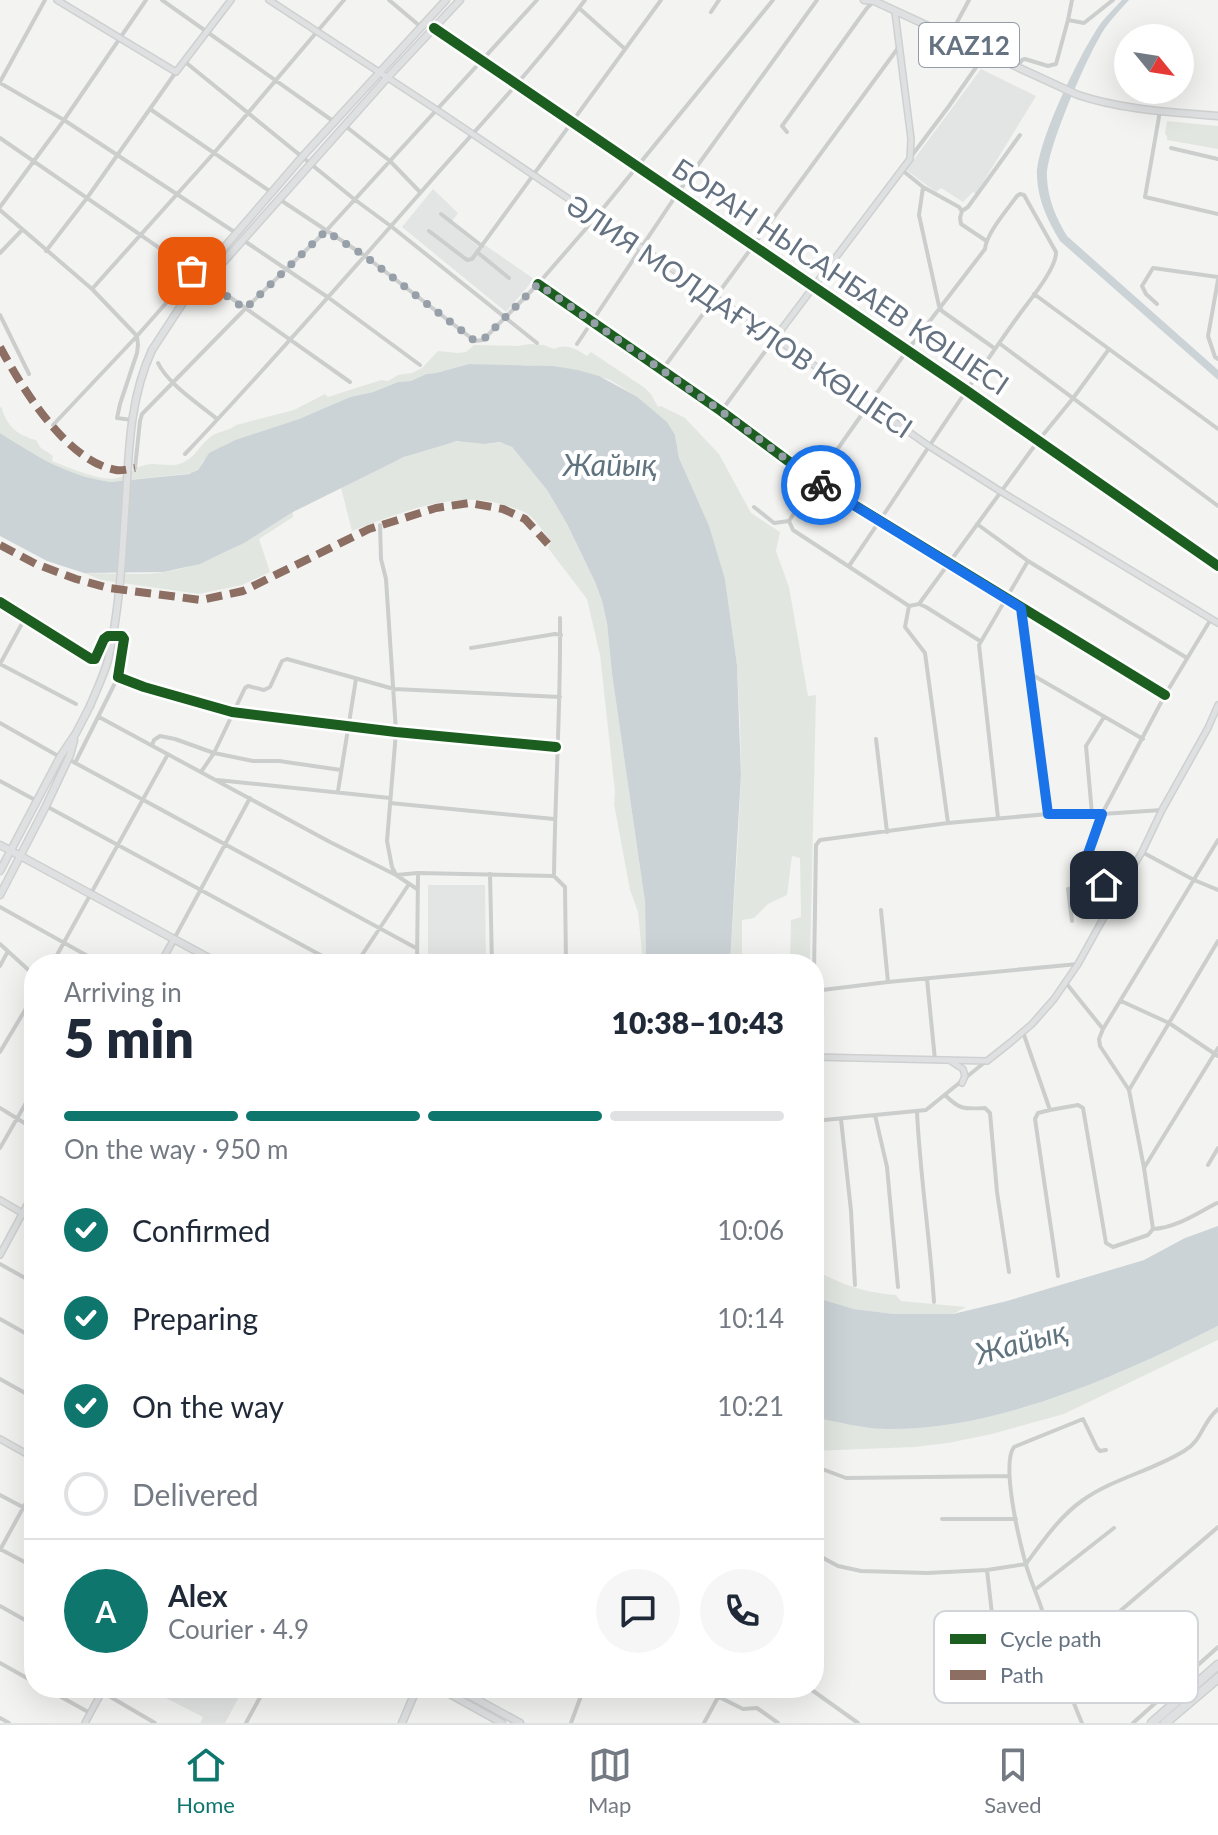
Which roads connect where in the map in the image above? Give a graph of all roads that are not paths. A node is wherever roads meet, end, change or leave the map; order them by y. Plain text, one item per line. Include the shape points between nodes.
1 (45, 0) edge
2 (57, 0) edge
3 (146, 0) edge
4 (162, 0) edge
5 (231, 0) edge
6 (269, 0) edge
7 (344, 0) edge
8 (389, 0) edge
9 (446, 0) edge
10 (460, 0) edge
11 (537, 0) edge
12 (585, 0) edge
13 (661, 0) edge
14 (719, 0) edge
15 (773, 0) edge
16 (817, 0) edge
17 (864, 0) edge
18 (969, 0) edge
19 (1072, 0) edge
20 (1113, 0) edge
21 (873, 1) edge
22 (579, 8) junction
23 (711, 12) dead end
24 (895, 12) junction
25 (1068, 20) junction
26 (421, 27) junction
27 (434, 28) junction
28 (206, 31) junction
29 (317, 32) junction
30 (120, 37) junction
31 (949, 37) junction
32 (898, 48) junction
33 (625, 49) junction
34 (986, 53) junction
35 (482, 60) junction
36 (184, 61) junction
37 (1017, 67) junction
38 (176, 72) junction
39 (378, 72) junction
40 (387, 78) junction
41 (277, 80) junction
42 (0, 83) edge
43 (516, 83) junction
44 (150, 109) junction
45 (437, 110) junction
46 (1160, 111) junction
47 (249, 113) junction
48 (1218, 116) edge
49 (64, 120) junction
50 (572, 121) junction
51 (334, 122) junction
52 (344, 125) junction
53 (787, 132) dead end
54 (473, 134) junction
55 (1020, 135) dead end
56 (0, 138) edge
57 (1171, 148) dead end
58 (214, 153) junction
59 (117, 155) junction
60 (303, 156) junction
61 (910, 159) junction
62 (1218, 159) edge
63 (390, 161) junction
64 (34, 162) junction
65 (311, 164) junction
66 (639, 166) junction
67 (902, 170) junction
68 (533, 175) junction
69 (923, 187) junction
70 (271, 192) junction
71 (420, 193) junction
72 (177, 194) junction
73 (677, 194) junction
74 (87, 198) junction
75 (279, 199) junction
76 (354, 199) junction
77 (0, 209) edge
78 (962, 211) junction
79 (441, 214) dead end
80 (1218, 214) edge
81 (596, 217) junction
82 (392, 227) junction
83 (22, 230) junction
84 (326, 231) junction
85 (429, 231) dead end
86 (236, 233) junction
87 (140, 236) junction
88 (243, 240) junction
89 (985, 240) junction
90 (754, 245) junction
91 (482, 246) junction
92 (642, 249) junction
93 (46, 251) junction
94 (477, 252) junction
95 (0, 253) edge
96 (365, 256) junction
97 (286, 270) junction
98 (192, 271) junction
99 (203, 278) junction
100 (509, 278) dead end
101 (1218, 278) edge
102 (538, 284) junction
103 (813, 286) junction
104 (92, 289) junction
105 (1034, 294) junction
106 (329, 298) junction
107 (715, 298) junction
108 (1157, 304) dead end
109 (939, 306) junction
110 (245, 309) junction
111 (0, 315) edge
112 (506, 318) junction
113 (593, 322) junction
114 (137, 336) junction
115 (775, 338) junction
116 (291, 340) junction
117 (537, 343) dead end
118 (999, 343) junction
119 (577, 344) dead end
120 (994, 348) junction
121 (1109, 349) junction
122 (907, 350) junction
123 (1218, 359) edge
124 (158, 363) dead end
125 (420, 365) dead end
126 (662, 370) junction
127 (29, 374) dead end
128 (173, 382) junction
129 (350, 382) dead end
130 (967, 391) junction
131 (1074, 397) junction
132 (869, 404) junction
133 (721, 411) junction
134 (217, 420) junction
135 (140, 421) junction
136 (53, 425) dead end
137 (1218, 429) edge
138 (1038, 441) junction
139 (929, 446) junction
140 (185, 454) dead end
141 (135, 468) dead end
142 (815, 481) junction
143 (1000, 491) junction
144 (1218, 506) edge
145 (754, 507) dead end
146 (789, 521) junction
147 (879, 522) junction
148 (977, 524) junction
149 (380, 525) dead end
150 (1028, 561) junction
151 (949, 563) junction
152 (849, 566) junction
153 (1218, 566) edge
154 (1006, 599) junction
155 (0, 602) edge
156 (919, 604) junction
157 (909, 606) junction
158 (1021, 608) junction
159 (25, 618) junction
160 (560, 618) dead end
161 (1216, 622) edge
162 (561, 635) junction
163 (980, 641) junction
164 (471, 648) dead end
165 (1188, 658) junction
166 (0, 664) edge
167 (1029, 673) junction
168 (118, 677) junction
169 (356, 679) junction
170 (394, 689) junction
171 (1165, 695) junction
172 (560, 697) junction
173 (76, 704) dead end
174 (1218, 705) edge
175 (232, 712) junction
176 (99, 717) junction
177 (1104, 717) junction
178 (0, 723) edge
179 (348, 726) junction
180 (396, 732) junction
181 (876, 739) dead end
182 (1143, 739) junction
183 (152, 746) junction
184 (556, 747) junction
185 (214, 753) junction
186 (168, 754) junction
187 (64, 758) junction
188 (75, 763) junction
189 (341, 770) junction
190 (201, 772) junction
191 (215, 780) junction
192 (0, 781) edge
193 (338, 791) junction
194 (250, 798) junction
195 (143, 800) junction
196 (390, 800) junction
197 (37, 801) junction
198 (46, 806) junction
199 (1162, 810) junction
200 (1048, 814) junction
201 (1092, 814) junction
202 (1102, 814) junction
203 (998, 818) junction
204 (554, 819) junction
205 (948, 823) junction
206 (887, 832) junction
207 (1218, 840) edge
208 (225, 844) junction
209 (0, 845) edge
210 (118, 845) junction
211 (11, 851) junction
212 (1142, 852) junction
213 (21, 857) junction
214 (0, 871) edge
215 (418, 873) junction
216 (490, 874) junction
217 (396, 875) junction
218 (554, 876) junction
219 (1194, 880) junction
220 (1123, 883) junction
221 (409, 884) junction
222 (1086, 887) junction
223 (201, 889) junction
224 (417, 889) junction
225 (1218, 890) edge
226 (91, 894) junction
227 (0, 895) edge
228 (0, 907) edge
229 (881, 910) dead end
230 (1072, 921) dead end
231 (380, 929) junction
232 (174, 939) junction
233 (1218, 941) edge
234 (64, 943) junction
235 (0, 944) edge
236 (416, 948) junction
237 (8, 951) junction
238 (58, 954) edge
239 (84, 954) edge
240 (166, 954) edge
241 (202, 954) edge
242 (319, 954) edge
243 (363, 954) edge
244 (416, 954) edge
245 (492, 954) edge
246 (566, 954) edge
247 (814, 954) edge
248 (1078, 964) junction
249 (0, 966) edge
250 (24, 966) edge
251 (927, 979) junction
252 (888, 982) junction
253 (1066, 983) junction
254 (824, 990) edge
255 (1121, 1001) junction
256 (24, 1012) edge
257 (1169, 1023) junction
258 (1103, 1029) junction
259 (1023, 1032) junction
260 (1218, 1048) edge
261 (0, 1052) edge
262 (1216, 1055) edge
263 (824, 1058) edge
264 (935, 1060) junction
265 (948, 1060) junction
266 (987, 1061) junction
267 (962, 1083) junction
268 (1129, 1090) junction
269 (945, 1095) junction
270 (24, 1107) edge
271 (0, 1108) edge
272 (1050, 1110) junction
273 (917, 1112) junction
274 (875, 1115) junction
275 (17, 1119) junction
276 (841, 1119) junction
277 (824, 1120) edge
278 (24, 1123) edge
279 (0, 1148) edge
280 (1218, 1148) edge
281 (1208, 1165) dead end
282 (1144, 1168) junction
283 (0, 1200) edge
284 (1217, 1203) edge
285 (24, 1210) edge
286 (22, 1213) junction
287 (1153, 1229) junction
288 (0, 1255) edge
289 (0, 1264) edge
290 (1009, 1272) dead end
291 (1058, 1276) dead end
292 (24, 1277) edge
293 (855, 1285) dead end
294 (898, 1287) dead end
295 (934, 1302) dead end
296 (0, 1319) edge
297 (24, 1332) edge
298 (0, 1379) edge
299 (24, 1392) edge
300 (1218, 1409) edge
301 (0, 1439) edge
302 (1106, 1450) dead end
303 (24, 1452) edge
304 (824, 1470) edge
305 (1009, 1476) junction
306 (0, 1495) edge
307 (23, 1507) joint
308 (942, 1519) dead end
309 (1016, 1519) junction
310 (1218, 1527) edge
311 (1114, 1528) dead end
312 (0, 1549) edge
313 (824, 1558) edge
314 (24, 1562) edge
315 (1026, 1564) junction
316 (987, 1570) junction
317 (1036, 1589) junction
318 (0, 1606) edge
319 (992, 1611) edge
320 (1043, 1611) edge
321 (1120, 1611) edge
322 (24, 1619) edge
323 (1218, 1647) edge
324 (0, 1663) edge
325 (1198, 1665) edge
326 (1218, 1665) edge
327 (24, 1676) edge
328 (1218, 1678) edge
329 (1198, 1683) edge
330 (1198, 1695) edge
331 (63, 1698) edge
332 (98, 1698) edge
333 (116, 1698) edge
334 (260, 1698) edge
335 (412, 1698) edge
336 (457, 1698) edge
337 (477, 1698) edge
338 (580, 1698) edge
339 (718, 1698) edge
340 (721, 1698) edge
341 (823, 1698) edge
342 (1075, 1703) edge
343 (1155, 1703) edge
344 (1175, 1703) edge
345 (1189, 1703) edge
346 (90, 1713) junction
347 (0, 1718) edge
348 (9, 1723) edge
349 (85, 1723) edge
350 (155, 1723) edge
351 (246, 1723) edge
352 (402, 1723) edge
353 (502, 1723) edge
354 (520, 1723) edge
355 (571, 1723) edge
356 (704, 1723) edge
357 (778, 1723) edge
358 (858, 1723) edge
359 (1082, 1723) edge
360 (1133, 1723) edge
361 (1152, 1723) edge
362 (1165, 1723) edge

1 - 42 street
2 - 30 main road
3 - 30 street
4 - 28 street
5 - 28 main road
6 - 29 main road, ӘЛИЯ МОЛДАҒҰЛОВ КӨШЕСІ
7 - 29 street
8 - 26 street
9 - 26 main road
10 - 27 main road
11 - 35 street
12 - 22 street
13 - 33 street
14 - 23 street
15 - 66 street
16 - 73 street
17 - 21 main road, KAZ12
18 - 31 street
19 - 25 street
20 - 25 street via 1084,23
21 - 24 main road, KAZ12
21 - 53 street via 782,126
22 - 33 street
22 - 43 street
24 - 31 main road, KAZ12
24 - 32 main road
25 - 37 street via 1056,64 1025,59
26 - 39 main road
27 - 35 street, БОРАН НЫСАНБАЕВ КӨШЕСІ
27 - 40 main road
28 - 36 main road
28 - 41 street
29 - 39 main road, ӘЛИЯ МОЛДАҒҰЛОВ КӨШЕСІ
29 - 41 street
30 - 38 main road
30 - 49 street
31 - 34 main road, KAZ12
32 - 61 main road
32 - 90 street
33 - 50 street
34 - 37 main road, KAZ12
34 - 61 street
35 - 43 street, БОРАН НЫСАНБАЕВ КӨШЕСІ
35 - 45 street
36 - 38 main road
36 - 47 street
37 - 46 main road, KAZ12 via 1078,95
38 - 44 street
39 - 40 main road, ӘЛИЯ МОЛДАҒҰЛОВ КӨШЕСІ
39 - 51 main road
40 - 45 main road, ӘЛИЯ МОЛДАҒҰЛОВ КӨШЕСІ
40 - 52 main road
41 - 47 street
41 - 51 street
42 - 49 street
43 - 50 street, БОРАН НЫСАНБАЕВ КӨШЕСІ
43 - 54 street
44 - 58 street
44 - 59 street
45 - 54 main road, ӘЛИЯ МОЛДАҒҰЛОВ КӨШЕСІ
45 - 63 street
46 - 48 main road, KAZ12
46 - 80 street via 1145,197
47 - 58 street
47 - 60 street
49 - 59 street
49 - 64 street
50 - 66 street, БОРАН НЫСАНБАЕВ КӨШЕСІ
50 - 68 street
51 - 60 main road
52 - 63 street
52 - 65 main road
54 - 68 main road, ӘЛИЯ МОЛДАҒҰЛОВ КӨШЕСІ
54 - 71 street
55 - 78 street
56 - 64 street
57 - 62 street
58 - 70 street
58 - 72 street
59 - 72 street
59 - 74 street
60 - 65 street
60 - 70 main road
61 - 67 main road
63 - 71 street
63 - 76 street
64 - 74 street
64 - 77 street
65 - 75 main road
65 - 76 street
66 - 73 street, БОРАН НЫСАНБАЕВ КӨШЕСІ
66 - 81 street
67 - 69 street
67 - 103 main road
68 - 81 main road, ӘЛИЯ МОЛДАҒҰЛОВ КӨШЕСІ
68 - 91 street
69 - 78 street
69 - 109 street via 919,215
70 - 86 main road
71 - 82 street
72 - 86 street
72 - 87 street
73 - 90 street, БОРАН НЫСАНБАЕВ КӨШЕСІ
73 - 92 street
74 - 87 street
74 - 93 street
75 - 84 street
75 - 88 main road
76 - 82 street
76 - 84 street
77 - 83 street
78 - 89 street via 961,224
79 - 91 street
81 - 92 main road, ӘЛИЯ МОЛДАҒҰЛОВ КӨШЕСІ
81 - 102 street
82 - 96 street
82 - 112 street
83 - 93 street
83 - 95 street
84 - 96 street
84 - 97 street
85 - 94 street via 467,260
86 - 99 main road
87 - 98 street
87 - 104 street
88 - 97 street
88 - 99 main road
89 - 105 street via 1017,196 1024,195 1056,252
89 - 109 street via 985,249
90 - 103 street, БОРАН НЫСАНБАЕВ КӨШЕСІ
90 - 107 street
91 - 94 street
92 - 107 main road, ӘЛИЯ МОЛДАҒҰЛОВ КӨШЕСІ
92 - 113 street
93 - 104 street
94 - 100 street
96 - 106 street
96 - 112 street via 475,341
97 - 106 street
97 - 110 street
98 - 99 street
98 - 114 street
99 - 110 street
99 - 187 main road, bridge via 152,350 138,387 115,623 107,662
101 - 108 street via 1153,268 1142,286
101 - 123 street via 1208,336
102 - 112 street
102 - 113 street
103 - 115 main road
103 - 122 street, БОРАН НЫСАНБАЕВ КӨШЕСІ
104 - 114 street
105 - 118 street
105 - 121 street
106 - 116 street
106 - 125 street
107 - 115 main road, ӘЛИЯ МОЛДАҒҰЛОВ КӨШЕСІ
107 - 126 street
109 - 120 street
109 - 122 street
110 - 116 street
110 - 128 street
111 - 127 street
112 - 117 street
113 - 119 street
113 - 126 street
114 - 135 street via 137,353 117,418
114 - 136 street
115 - 132 main road, ӘЛИЯ МОЛДАҒҰЛОВ КӨШЕСІ
115 - 133 street
116 - 129 street
116 - 134 street
118 - 120 street
118 - 131 street
120 - 130 street
121 - 131 street
121 - 137 street
122 - 130 street, БОРАН НЫСАНБАЕВ КӨШЕСІ
122 - 132 street
124 - 128 street
126 - 133 street
128 - 134 street
128 - 135 street
130 - 138 street, БОРАН НЫСАНБАЕВ КӨШЕСІ
130 - 139 street
131 - 138 street
131 - 144 street
132 - 139 main road, ӘЛИЯ МОЛДАҒҰЛОВ КӨШЕСІ
132 - 142 street
133 - 142 street
134 - 140 street
135 - 141 street
138 - 143 street
138 - 153 street, БОРАН НЫСАНБАЕВ КӨШЕСІ
139 - 143 main road, ӘЛИЯ МОЛДАҒҰЛОВ КӨШЕСІ
139 - 147 street
142 - 146 street
142 - 147 street
143 - 148 street
143 - 161 main road, ӘЛИЯ МОЛДАҒҰЛОВ КӨШЕСІ
145 - 146 street via 774,523
146 - 152 street via 793,530
147 - 151 street
147 - 152 street
148 - 150 street
148 - 151 street
149 - 170 street
150 - 154 street
150 - 165 street
151 - 154 street
151 - 156 street
152 - 157 street
154 - 158 street
154 - 163 street
155 - 159 street
156 - 157 street
156 - 163 street
157 - 205 street via 905,627 925,653
158 - 167 street
158 - 171 street
159 - 166 street
159 - 168 street via 91,659 108,636 122,636
160 - 162 street
161 - 165 street
162 - 164 street
162 - 172 street
163 - 203 street
165 - 171 street
166 - 173 street
167 - 177 street
167 - 200 street
168 - 175 street
168 - 176 street
169 - 170 street
169 - 175 street via 287,659 270,687 248,686
169 - 179 street
170 - 172 street
170 - 180 street
171 - 182 street
172 - 184 street
174 - 199 main road
175 - 179 street
175 - 185 street
176 - 183 street
176 - 188 street
177 - 182 street
177 - 201 street via 1086,746
178 - 187 street
179 - 180 street
179 - 189 street
180 - 184 street
180 - 196 street
181 - 206 street
182 - 202 street
183 - 185 street via 160,736
183 - 186 street
184 - 204 street
185 - 189 street
185 - 190 street
186 - 190 street
186 - 195 street
187 - 188 street
187 - 197 main road
187 - 198 main road
188 - 195 street
189 - 193 street
190 - 191 street
191 - 193 street
191 - 194 street
192 - 197 street
193 - 196 street
194 - 208 street
194 - 217 street
195 - 208 street
195 - 210 street
196 - 204 street
196 - 217 street via 387,841
197 - 211 main road
198 - 210 street
198 - 213 main road
199 - 202 street
199 - 212 main road
200 - 201 street
200 - 203 street
201 - 202 street
202 - 222 street via 1084,865
203 - 205 street
204 - 218 street
205 - 206 street
206 - 247 street via 817,842
207 - 219 street
208 - 223 street
208 - 231 street
209 - 211 main road
210 - 223 street
210 - 226 street
211 - 213 main road
211 - 214 main road
212 - 219 street
212 - 220 main road
213 - 226 main road
213 - 227 main road
215 - 216 street
215 - 217 street
215 - 224 street
216 - 218 street
216 - 245 street
217 - 221 street
218 - 246 street via 565,887
219 - 225 street
219 - 255 street
220 - 222 street
220 - 248 main road
221 - 224 street
221 - 231 street
222 - 230 street via 1068,889
223 - 232 street
223 - 242 street
224 - 236 street
226 - 232 main road
226 - 234 street
228 - 234 street
229 - 252 street
231 - 236 street
231 - 243 street
232 - 240 main road
232 - 241 main road
233 - 257 street
234 - 238 street
234 - 239 street
235 - 237 street
236 - 244 street
237 - 249 street
237 - 250 street
248 - 251 street
248 - 253 main road
251 - 252 street
251 - 264 street
252 - 254 street
253 - 258 street
253 - 259 main road
255 - 257 street
255 - 258 street
256 - 261 street
257 - 262 street
257 - 268 street
258 - 268 street via 1100,1046
259 - 266 main road
259 - 272 street
260 - 262 street
262 - 282 street
263 - 264 main road
264 - 265 main road
265 - 266 main road
265 - 267 main road via 963,1069
266 - 267 street
267 - 269 street
268 - 282 street
269 - 273 street
269 - 290 street via 955,1105 990,1113
270 - 275 street
271 - 275 street
272 - 287 street via 1083,1108 1106,1243 1113,1247
272 - 291 street via 1035,1119
273 - 274 street
273 - 295 street
274 - 276 street
274 - 294 street via 887,1167
275 - 278 street
275 - 279 street
276 - 277 street
276 - 293 street
280 - 281 street
282 - 287 street
283 - 286 main road
284 - 287 street
285 - 286 main road
286 - 288 main road
289 - 292 street
296 - 297 street
298 - 299 street
300 - 315 street via 1197,1442 1184,1451 1081,1501
301 - 303 main road
302 - 305 street via 1097,1448 1083,1419 1011,1449
304 - 305 street via 846,1478
305 - 309 street
306 - 307 street
307 - 312 street
308 - 309 street
309 - 315 street
310 - 321 street
311 - 317 street
312 - 314 street
313 - 316 street via 861,1571
315 - 316 street
315 - 317 street
316 - 319 street
317 - 320 street
318 - 322 street
323 - 325 street
324 - 327 street
326 - 329 highway
328 - 330 highway
331 - 346 street
332 - 346 main road
333 - 350 street
334 - 351 street
335 - 352 main road
336 - 353 main road
337 - 354 main road
338 - 355 street
339 - 356 street
340 - 357 street via 743,1709 757,1708
341 - 358 street
342 - 359 street
343 - 360 street
344 - 361 highway
345 - 362 highway
346 - 349 main road
347 - 348 street

